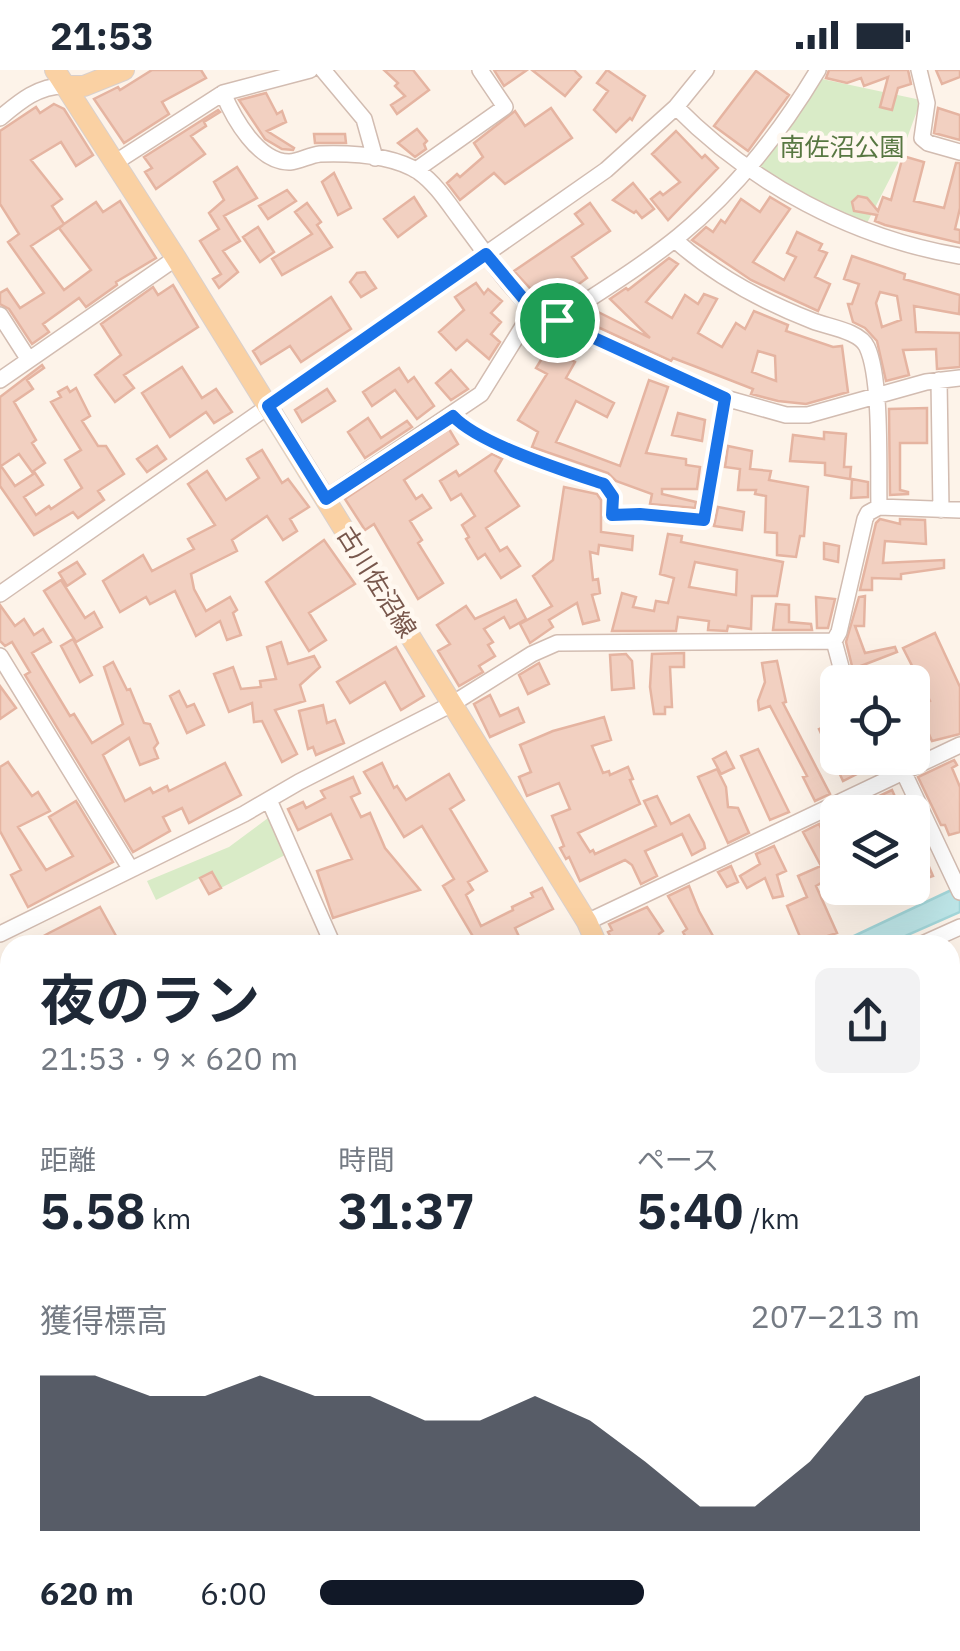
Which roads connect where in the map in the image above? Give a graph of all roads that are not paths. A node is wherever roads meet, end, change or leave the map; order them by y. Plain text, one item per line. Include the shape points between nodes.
1 (124, 70) edge
2 (310, 70) edge
3 (322, 70) edge
4 (480, 70) edge
5 (706, 70) edge
6 (818, 70) edge
7 (920, 70) edge
8 (273, 74) edge
9 (61, 78) edge
10 (222, 92) junction
11 (676, 107) junction
12 (0, 118) edge
13 (960, 152) edge
14 (375, 158) junction
15 (116, 162) junction
16 (748, 169) junction
17 (416, 170) junction
18 (675, 240) junction
19 (486, 254) junction
20 (960, 256) edge
21 (176, 258) junction
22 (533, 310) junction
23 (0, 315) edge
24 (557, 320) junction
25 (29, 360) junction
26 (960, 378) edge
27 (0, 380) edge
28 (939, 380) junction
29 (725, 398) junction
30 (876, 398) junction
31 (268, 406) junction
32 (453, 416) junction
33 (326, 499) junction
34 (879, 507) junction
35 (941, 510) junction
36 (960, 510) edge
37 (0, 594) edge
38 (834, 641) junction
39 (0, 656) edge
40 (840, 665) edge
41 (452, 704) junction
42 (960, 745) edge
43 (930, 759) edge
44 (894, 775) edge
45 (897, 775) edge
46 (269, 800) junction
47 (130, 868) junction
48 (960, 892) edge
49 (587, 922) junction
50 (0, 934) edge
51 (329, 935) edge
52 (593, 935) edge

1 - 9 main road via 84,86
2 - 8 street
3 - 14 street via 364,119
4 - 17 street via 506,107
5 - 11 street
6 - 16 street
7 - 13 street via 928,103 922,138
8 - 10 street
9 - 12 street
9 - 15 main road, 古川佐沼線
10 - 14 street via 244,134 281,159
10 - 15 street
11 - 16 street
11 - 19 street via 606,170
14 - 17 street
15 - 21 main road, 古川佐沼線
16 - 18 street
16 - 20 street via 864,230
17 - 19 street
18 - 24 street
18 - 30 street via 766,300 858,337 867,346
19 - 22 street
19 - 31 street
21 - 25 street
21 - 31 main road, 古川佐沼線
22 - 24 street
22 - 32 street via 481,394
23 - 25 street
24 - 29 street
25 - 27 street
26 - 28 street
28 - 30 street
28 - 35 street
29 - 30 street via 797,416
29 - 32 street via 704,520 612,515 613,497 604,484 492,441
30 - 34 street
31 - 33 main road, 古川佐沼線
31 - 37 street
32 - 33 street
33 - 41 main road, 古川佐沼線
34 - 35 street
34 - 38 street via 868,513
35 - 36 street
38 - 40 street
38 - 41 street via 556,643
39 - 47 street
41 - 46 street
41 - 49 main road, 古川佐沼線
42 - 43 street
44 - 49 street
45 - 48 street
46 - 47 street
46 - 51 street
47 - 50 street
49 - 52 main road, 古川佐沼線

